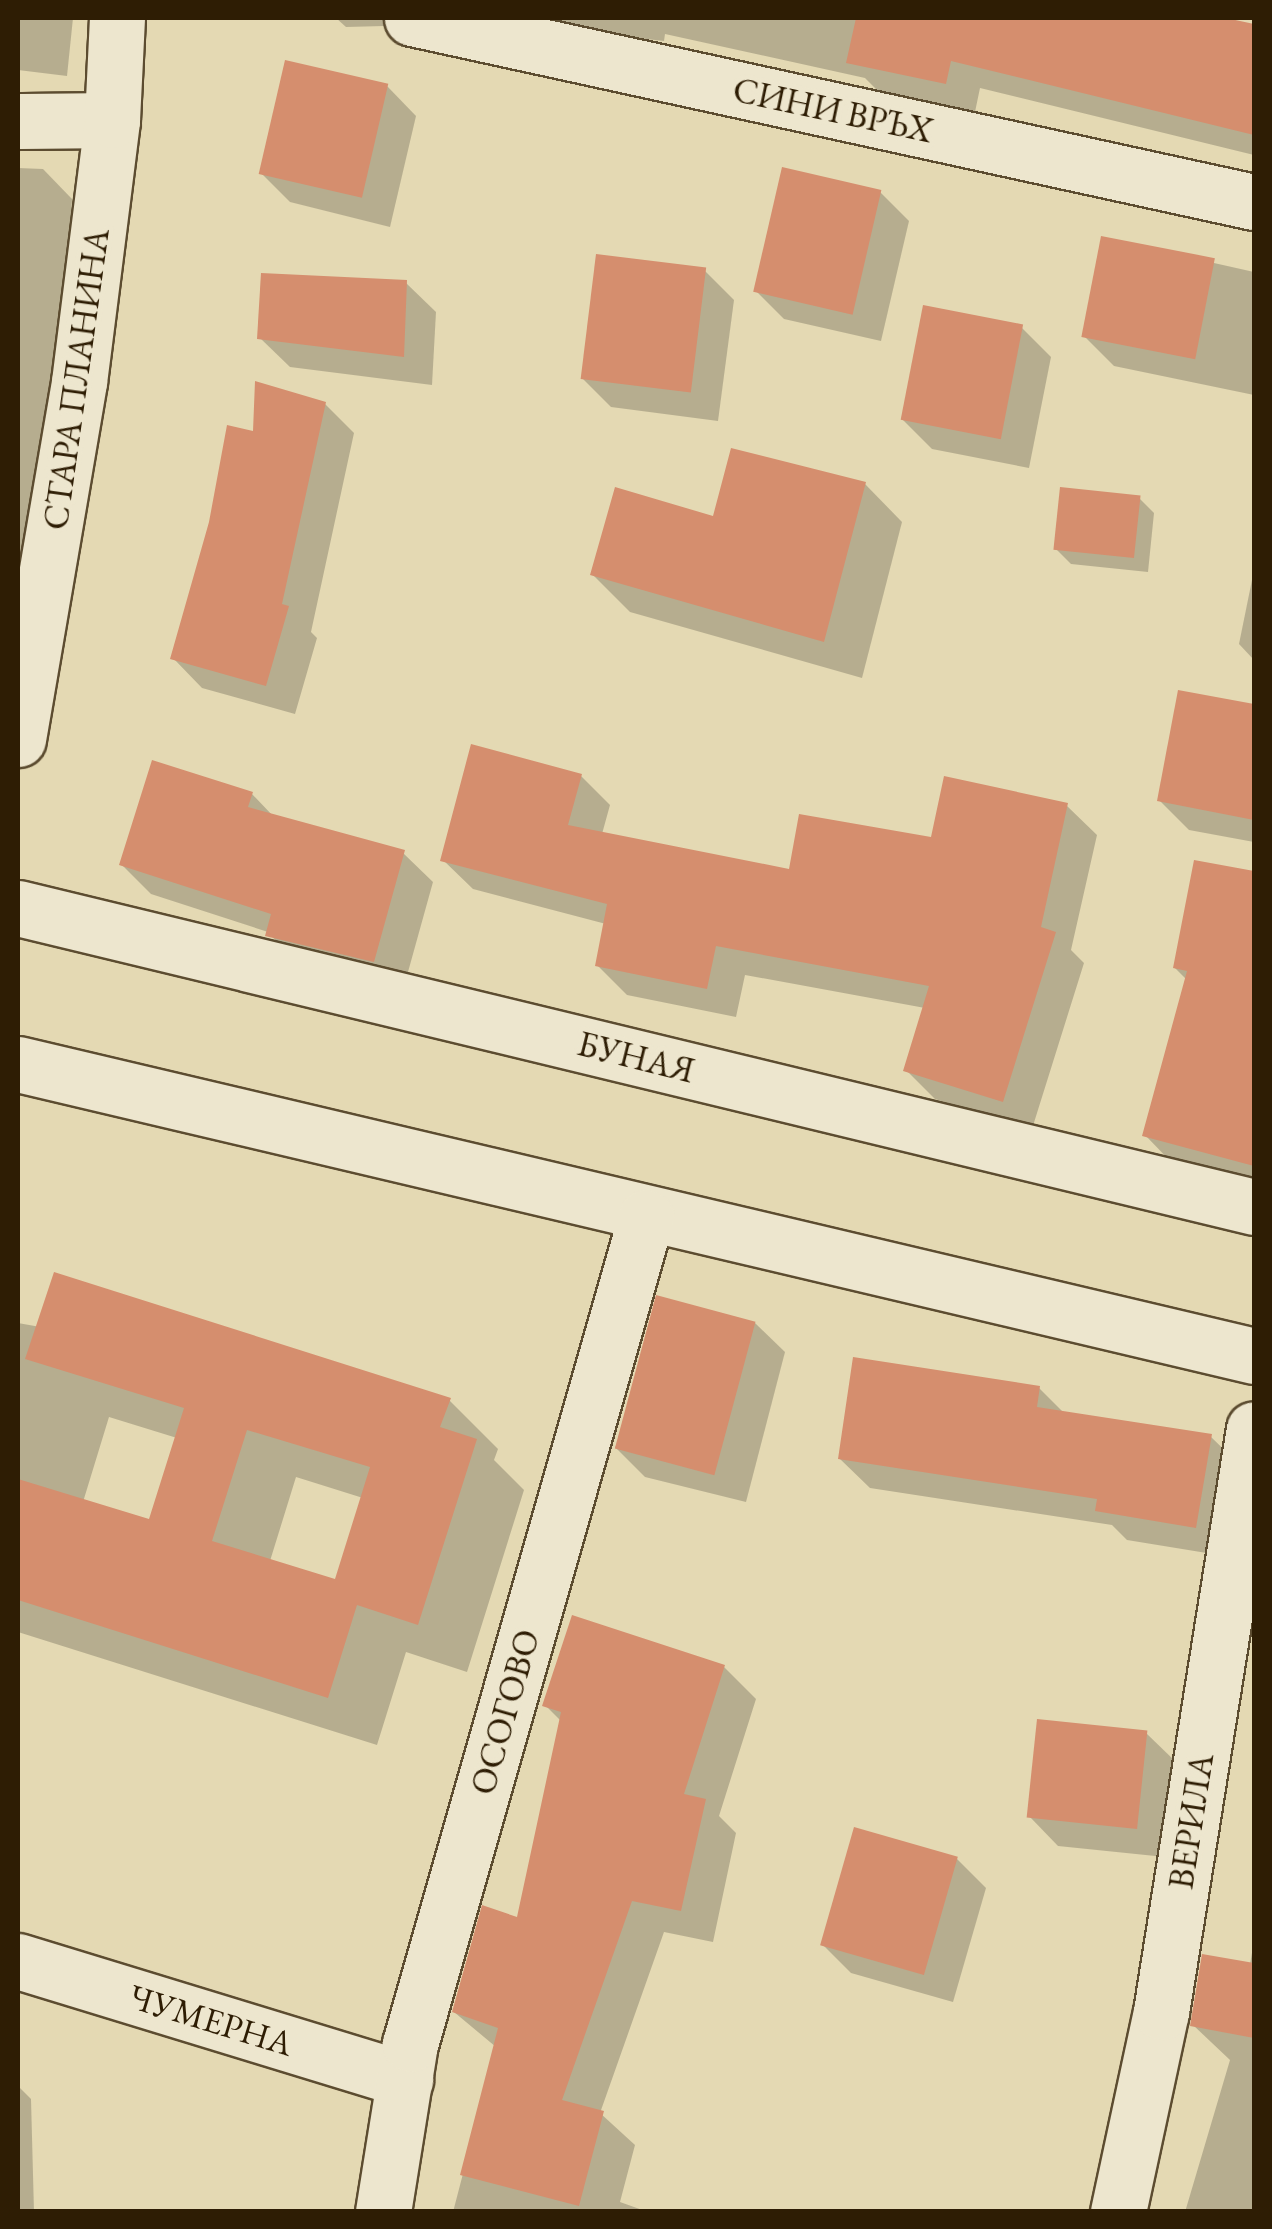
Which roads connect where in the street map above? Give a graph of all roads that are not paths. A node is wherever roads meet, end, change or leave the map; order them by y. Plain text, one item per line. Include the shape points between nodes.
1 (116, 18) edge
2 (412, 18) edge
3 (18, 120) edge
4 (112, 120) junction
5 (1254, 202) edge
6 (18, 739) edge
7 (18, 908) edge
8 (18, 1064) edge
9 (1254, 1207) edge
10 (646, 1218) junction
11 (1254, 1356) edge
12 (1254, 1429) edge
13 (18, 1961) edge
14 (405, 2079) junction
15 (383, 2212) edge
16 (1118, 2212) edge

1 - 4 street, СТАРА ПЛАНИНА
2 - 5 street, СИНИ ВРЪХ
3 - 4 street
4 - 6 street, СТАРА ПЛАНИНА via 79,382
7 - 9 street, БУНАЯ
8 - 10 street
10 - 11 street
10 - 14 street, ОСОГОВО
12 - 16 street, ВЕРИЛА via 1161,2012
13 - 14 street, ЧУМЕРНА
14 - 15 street, ОСОГОВО

